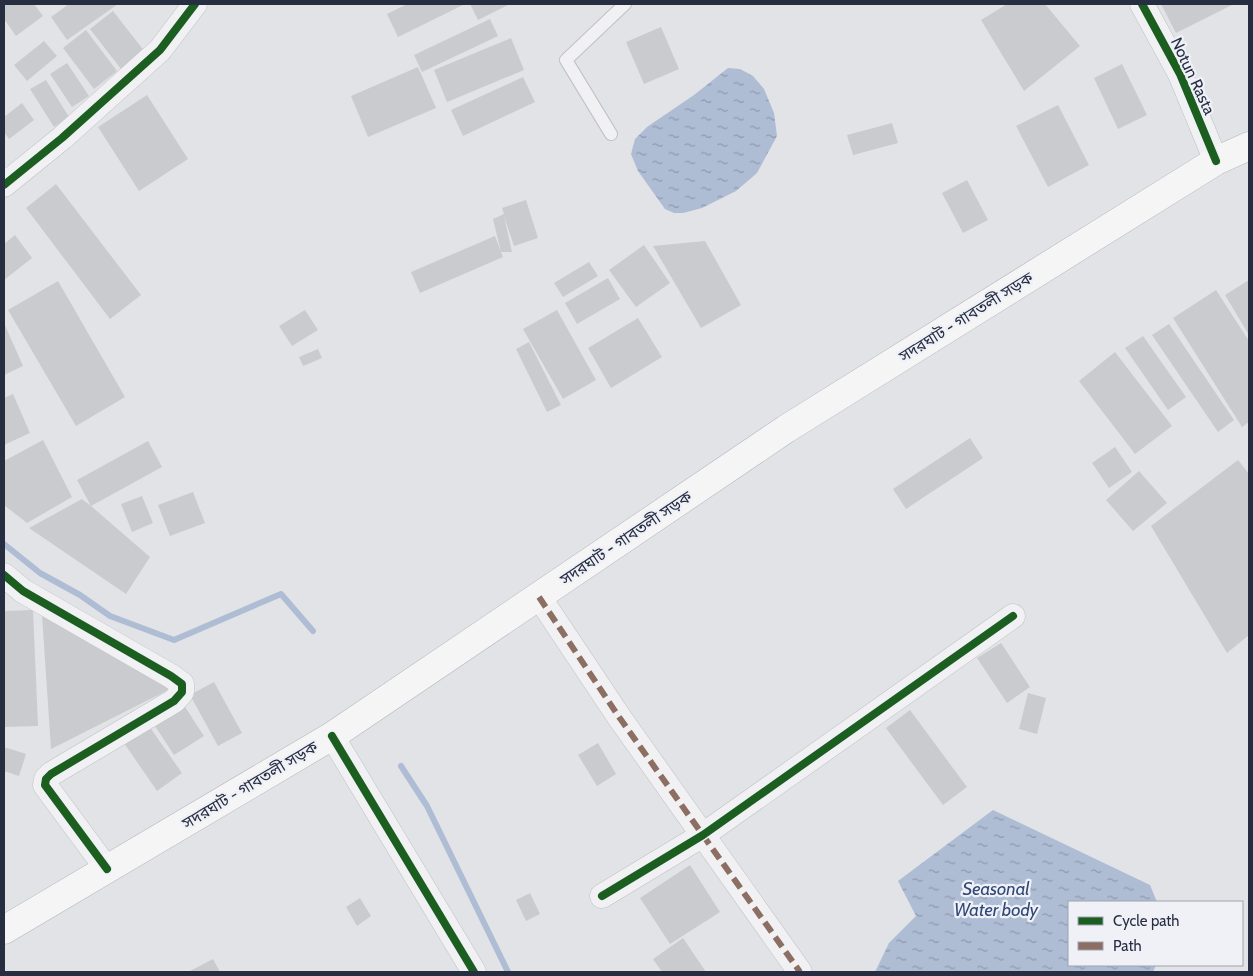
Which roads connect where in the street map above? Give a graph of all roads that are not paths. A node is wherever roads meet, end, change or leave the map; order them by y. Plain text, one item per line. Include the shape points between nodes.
1 (195, 4) edge
2 (625, 4) edge
3 (1142, 4) edge
4 (611, 134) dead end
5 (1249, 146) edge
6 (1216, 161) junction
7 (4, 185) edge
8 (4, 575) edge
9 (539, 596) junction
10 (1013, 616) dead end
11 (332, 736) junction
12 (702, 835) junction
13 (107, 869) junction
14 (602, 896) dead end
15 (4, 930) edge
16 (474, 972) edge
17 (800, 972) edge

1 - 7 street via 160,50
2 - 4 lane via 566,60
3 - 6 street, Notun Rasta via 1180,74
5 - 6 highway, সদরঘাট - গাবতলী সড়ক
6 - 9 highway, সদরঘাট - গাবতলী সড়ক via 786,429
8 - 13 street via 22,591 182,684 182,692 174,701 46,779 45,785
9 - 11 highway, সদরঘাট - গাবতলী সড়ক
9 - 12 street
10 - 12 street
11 - 13 highway, সদরঘাট - গাবতলী সড়ক
11 - 16 street
12 - 14 street
12 - 17 street
13 - 15 highway, সদরঘাট - গাবতলী সড়ক

